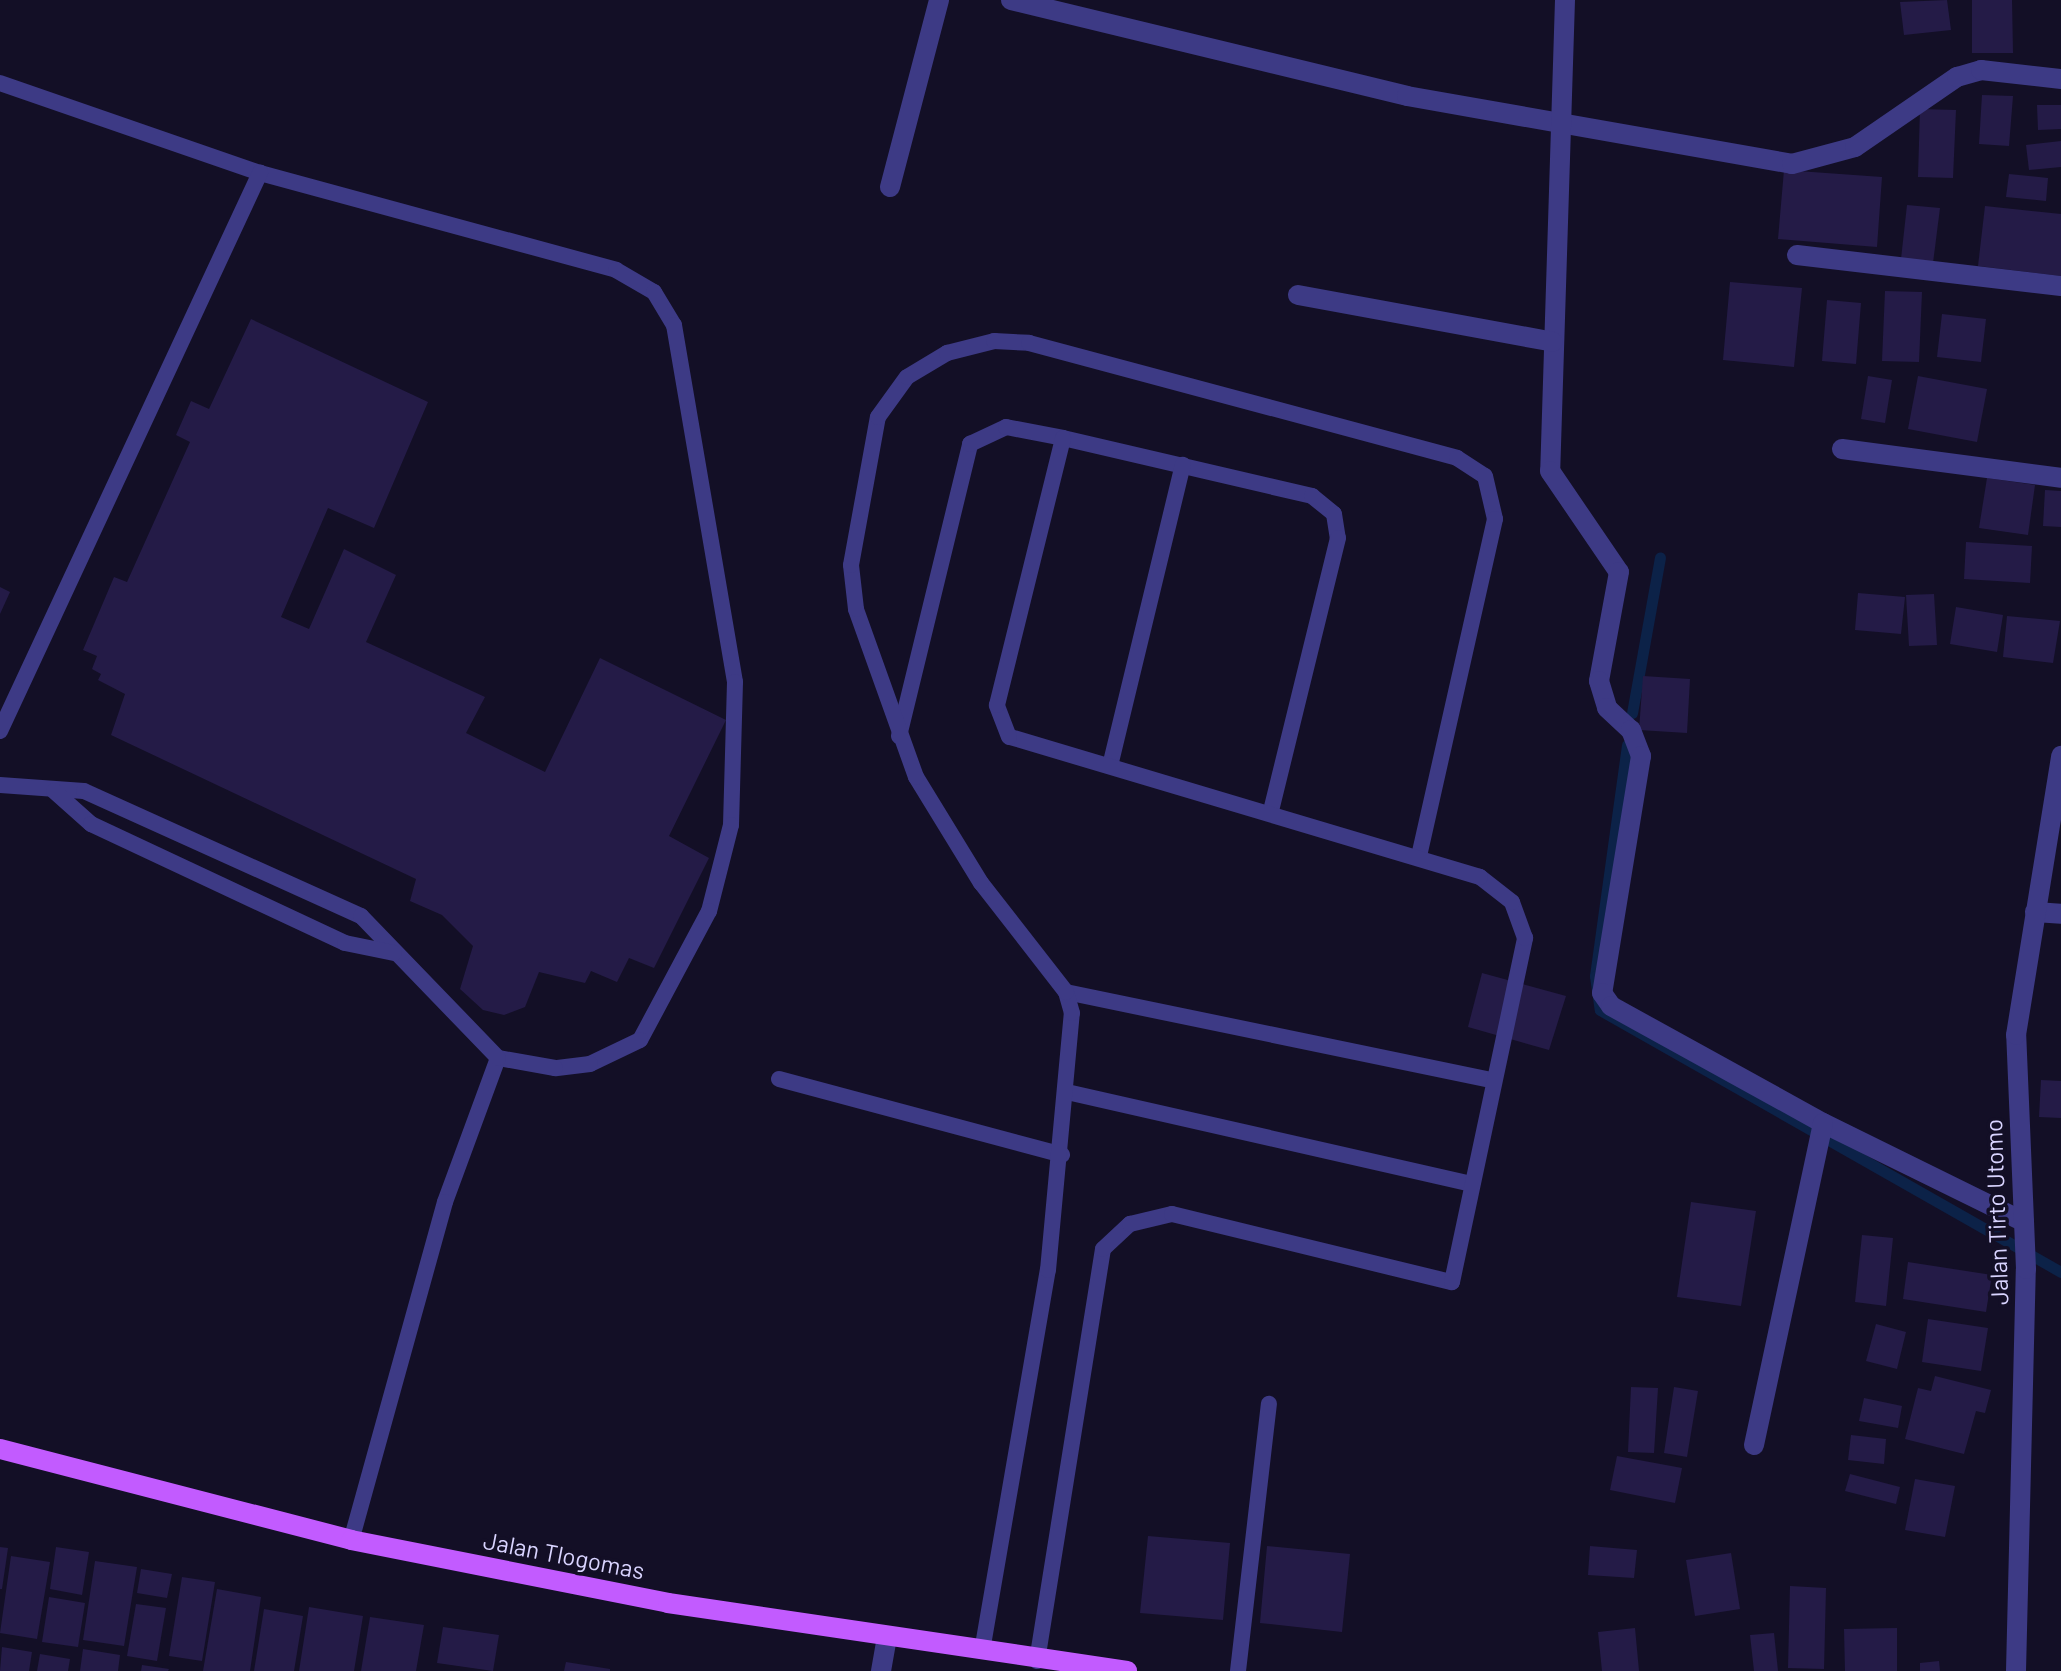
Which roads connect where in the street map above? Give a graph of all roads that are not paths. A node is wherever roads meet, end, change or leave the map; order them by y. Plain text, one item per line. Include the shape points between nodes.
1 (939, 0) edge
2 (1011, 0) edge
3 (1565, 0) edge
4 (2061, 79) edge
5 (0, 83) edge
6 (1565, 119) junction
7 (260, 173) junction
8 (890, 187) dead end
9 (1797, 255) dead end
10 (2061, 286) edge
11 (1298, 295) dead end
12 (1553, 342) junction
13 (1063, 438) junction
14 (1842, 449) dead end
15 (1183, 465) junction
16 (2061, 478) edge
17 (0, 731) edge
18 (898, 737) junction
19 (2061, 756) edge
20 (1110, 766) junction
21 (0, 785) edge
22 (54, 791) junction
23 (1271, 811) junction
24 (1419, 855) junction
25 (2035, 912) junction
26 (2061, 914) edge
27 (394, 953) junction
28 (1066, 992) junction
29 (498, 1058) junction
30 (779, 1079) dead end
31 (1494, 1081) junction
32 (1067, 1092) junction
33 (1823, 1127) junction
34 (1062, 1155) junction
35 (1472, 1184) junction
36 (2024, 1232) junction
37 (1269, 1404) dead end
38 (1754, 1445) dead end
39 (0, 1449) edge
40 (351, 1540) junction
41 (887, 1637) junction
42 (982, 1651) junction
43 (1037, 1661) junction
44 (881, 1671) edge
45 (1127, 1671) edge
46 (1238, 1671) edge
47 (2016, 1671) edge

1 - 8 street
2 - 6 street via 1407,96
3 - 6 street
4 - 6 street via 1981,70 1957,77 1855,147 1792,164
5 - 7 lane
6 - 12 street
7 - 17 lane
7 - 29 lane via 616,270 654,292 674,325 735,682 731,825 709,911 640,1040 590,1064 555,1068
9 - 10 street
11 - 12 street
12 - 33 street via 1550,471 1619,572 1599,681 1607,708 1631,730 1641,756 1602,993 1611,1006
13 - 15 lane
13 - 18 lane via 1006,427 970,444
13 - 20 lane via 997,705 999,722 1009,737
14 - 16 street
15 - 20 lane
15 - 23 lane via 1312,496 1337,524
18 - 24 lane via 859,621 851,565 878,417 907,377 947,353 994,341 1029,343 1457,458 1485,476 1495,519
18 - 28 lane via 981,883
19 - 25 street, Jalan Tirto Utomo
20 - 23 lane
21 - 22 lane
22 - 27 lane via 105,830 345,943
22 - 27 lane via 101,797 361,916
23 - 24 lane
24 - 31 lane via 1491,885 1512,902 1525,938
25 - 26 street
25 - 36 street, Jalan Tirto Utomo via 2016,1035
27 - 29 lane
28 - 31 lane
28 - 32 lane via 1072,1013
29 - 40 lane via 445,1202
30 - 34 lane
31 - 35 lane
32 - 34 lane
32 - 35 lane
33 - 36 street
33 - 38 street
34 - 42 lane
35 - 43 lane via 1452,1282 1172,1214 1115,1234 1096,1267
36 - 47 street, Jalan Tirto Utomo
37 - 46 lane
39 - 40 main road, Jalan Tlogomas
40 - 41 main road, Jalan Tlogomas via 668,1603
41 - 42 main road, Jalan Tlogomas
41 - 44 street
42 - 43 main road, Jalan Tlogomas
43 - 45 main road, Jalan Tlogomas

